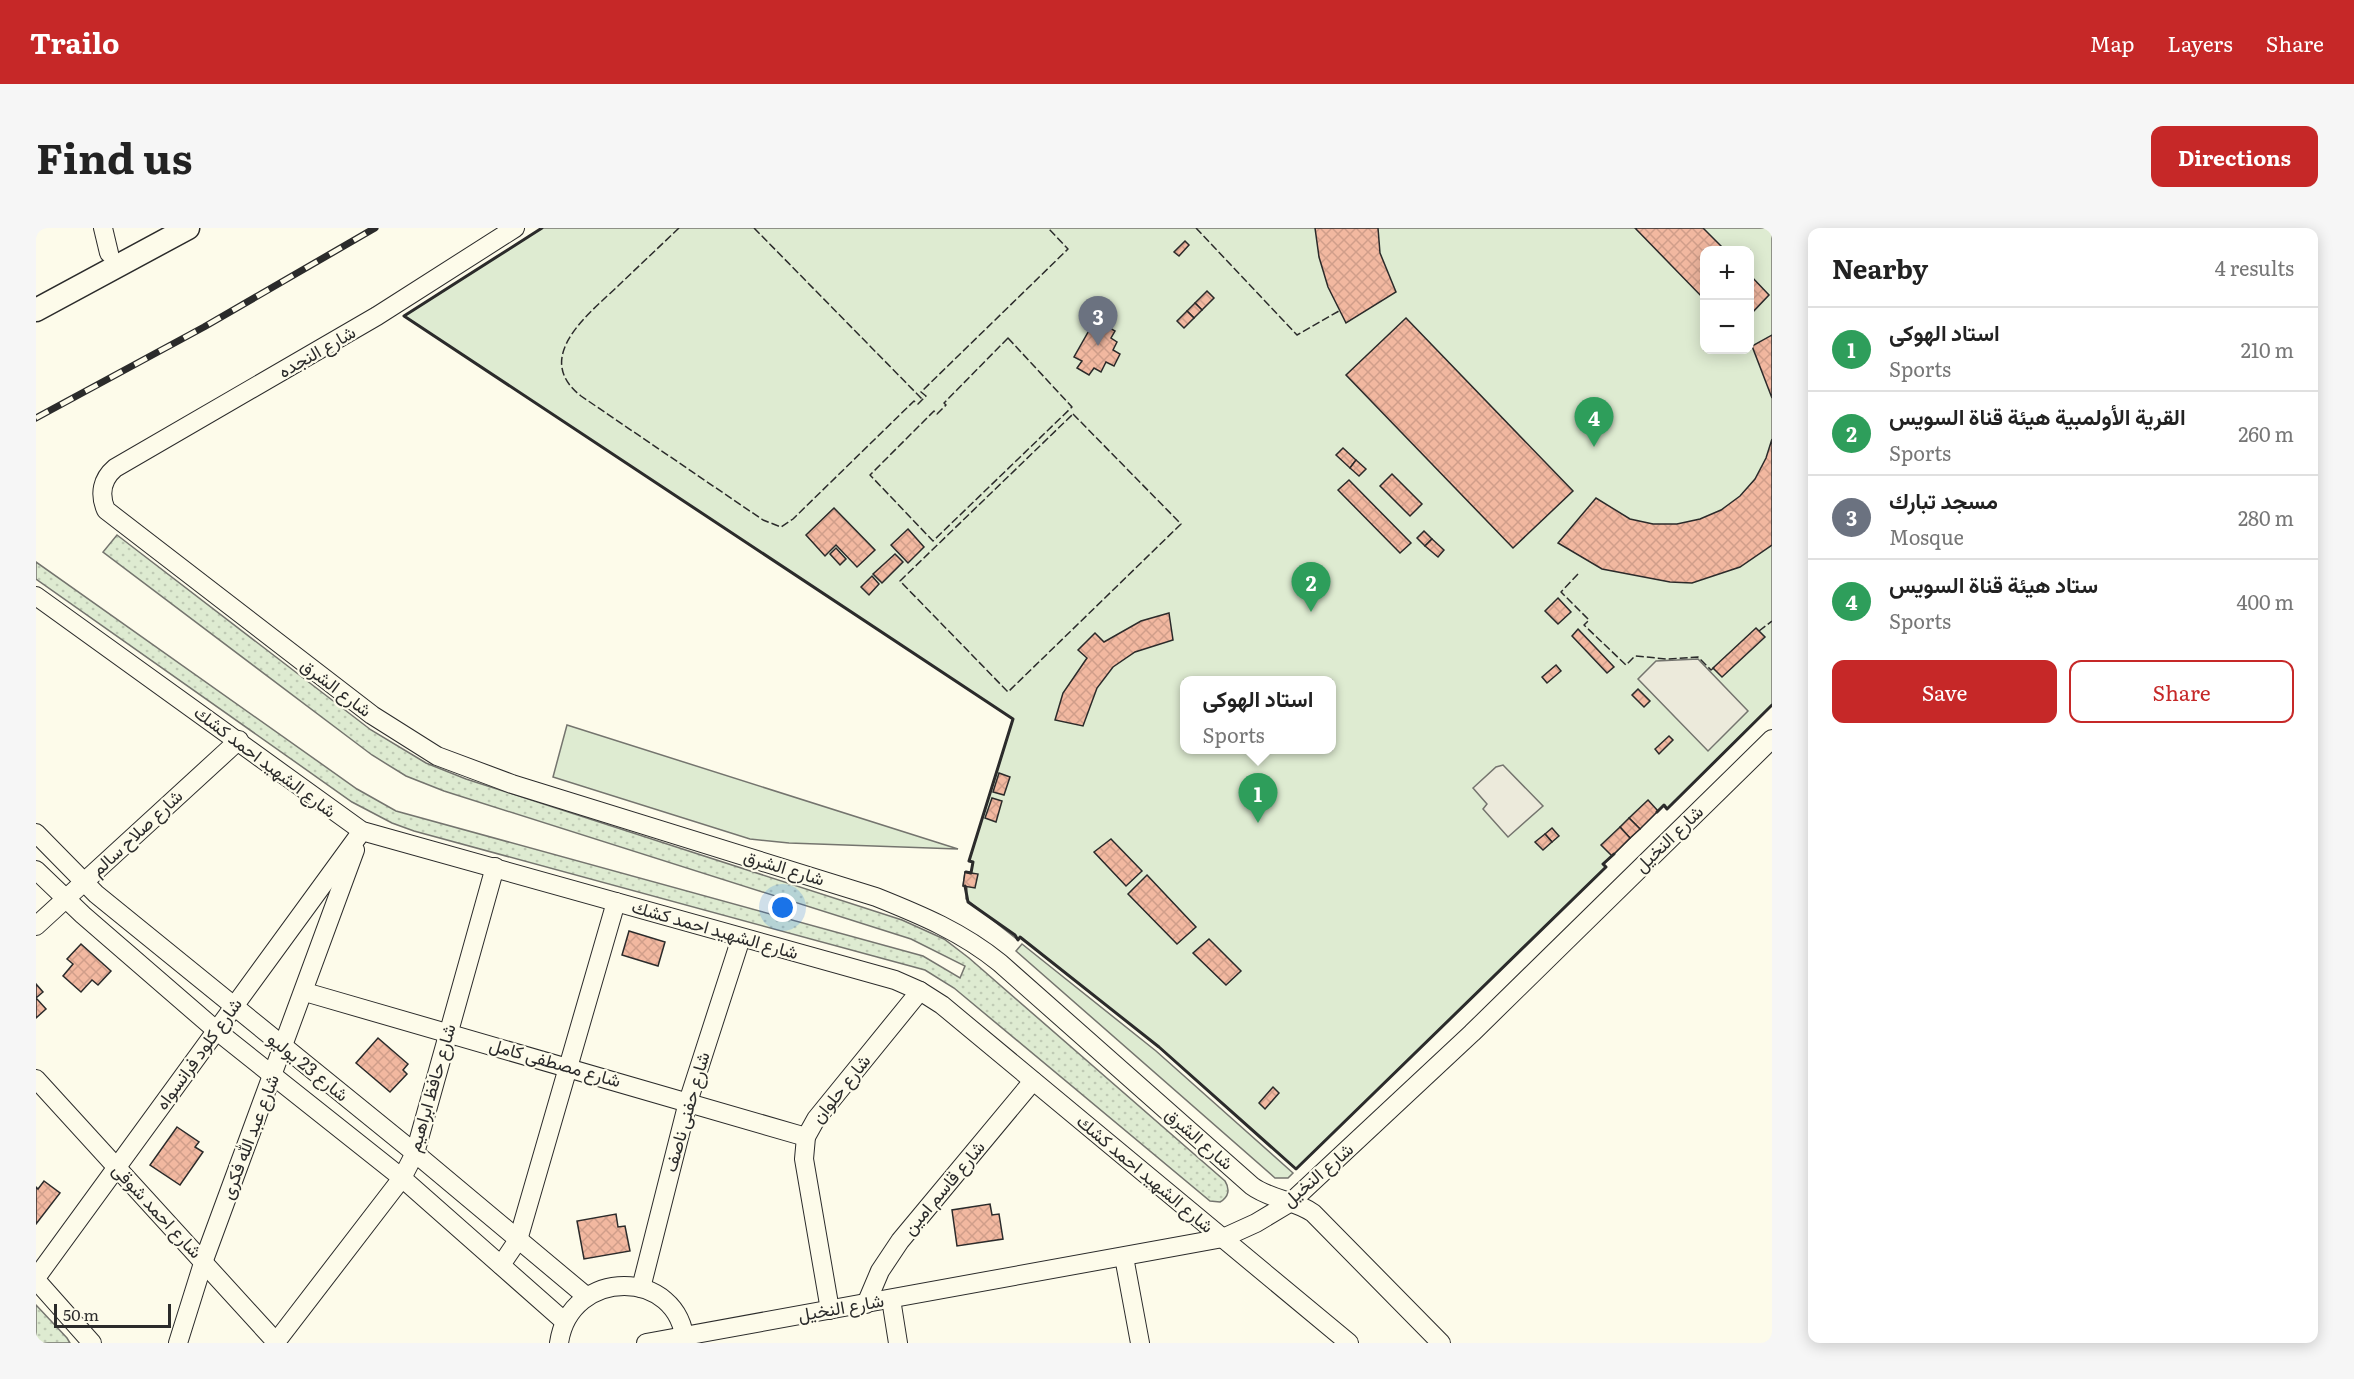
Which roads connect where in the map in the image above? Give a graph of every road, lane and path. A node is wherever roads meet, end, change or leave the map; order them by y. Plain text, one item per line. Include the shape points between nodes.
1 (104, 228) edge
2 (157, 228) edge
3 (188, 228) edge
4 (515, 228) edge
5 (110, 253) junction
6 (36, 293) edge
7 (36, 310) edge
8 (115, 468) joint
9 (36, 596) edge
10 (1772, 739) edge
11 (239, 741) junction
12 (362, 831) junction
13 (36, 833) edge
14 (495, 867) junction
15 (36, 870) edge
16 (83, 883) junction
17 (65, 899) junction
18 (616, 902) junction
19 (36, 926) edge
20 (741, 938) junction
21 (920, 991) junction
22 (305, 992) junction
23 (233, 1007) junction
24 (217, 1031) junction
25 (448, 1032) junction
26 (284, 1048) junction
27 (567, 1067) junction
28 (274, 1075) junction
29 (36, 1079) edge
30 (1033, 1081) junction
31 (688, 1102) junction
32 (806, 1137) junction
33 (415, 1153) junction
34 (116, 1168) junction
35 (402, 1178) junction
36 (1291, 1202) junction
37 (1223, 1238) junction
38 (518, 1240) junction
39 (1124, 1257) junction
40 (204, 1260) junction
41 (501, 1264) junction
42 (36, 1279) edge
43 (641, 1288) junction
44 (586, 1296) junction
45 (891, 1299) junction
46 (866, 1304) junction
47 (830, 1310) junction
48 (564, 1321) junction
49 (684, 1340) edge
50 (89, 1341) edge
51 (277, 1342) edge
52 (178, 1343) edge
53 (559, 1343) edge
54 (646, 1343) edge
55 (898, 1343) edge
56 (1140, 1343) edge
57 (1349, 1343) edge
58 (1441, 1343) edge

1 - 5 street
2 - 5 main road
3 - 7 main road
4 - 8 street, شارع النجده via 377,316
5 - 6 main road
8 - 36 street, شارع الشرق via 106,477 102,490 103,503 111,515 406,739 437,756 512,784 876,897 950,928 1000,963 1252,1186 1266,1195
9 - 11 street, شارع الشهيد احمد كشك
10 - 36 street, شارع النخيل via 1472,1033
11 - 12 street, شارع الشهيد احمد كشك
11 - 16 street, شارع صلاح سالم
12 - 14 street, شارع الشهيد احمد كشك
12 - 22 street, شارع عبد الله فكرى
12 - 23 street, شارع كلود فرانسواه
13 - 16 street, شارع 23 يوليو
14 - 18 street, شارع الشهيد احمد كشك
14 - 25 street, شارع حافظ ابراهيم
15 - 17 street, شارع 23 يوليو
16 - 17 street, شارع صلاح سالم
16 - 23 street, شارع 23 يوليو
17 - 19 street, شارع صلاح سالم
17 - 24 street, شارع 23 يوليو
18 - 20 street, شارع الشهيد احمد كشك
18 - 27 street
20 - 21 street, شارع الشهيد احمد كشك via 895,980
20 - 31 street, شارع حفنى ناصف
21 - 30 street, شارع الشهيد احمد كشك
21 - 32 street, شارع حلوان via 816,1119
22 - 25 street, شارع مصطفى كامل
22 - 26 street, شارع عبد الله فكرى
23 - 24 street, شارع كلود فرانسواه
23 - 26 street, شارع 23 يوليو
24 - 28 street, شارع 23 يوليو
24 - 34 street, شارع كلود فرانسواه
25 - 27 street, شارع مصطفى كامل
25 - 33 street, شارع حافظ ابراهيم
26 - 28 street, شارع عبد الله فكرى
26 - 33 street, شارع 23 يوليو
27 - 31 street, شارع مصطفى كامل
27 - 38 street
28 - 35 street, شارع 23 يوليو
28 - 40 street, شارع عبد الله فكرى
29 - 34 street, شارع احمد شوقى
30 - 37 street, شارع الشهيد احمد كشك
30 - 46 street, شارع قاسم امين via 900,1241 880,1271
31 - 32 street, شارع مصطفى كامل
31 - 43 street, شارع حفنى ناصف
32 - 47 street, شارع حلوان via 804,1159
33 - 35 street, شارع حافظ ابراهيم
33 - 38 street, شارع 23 يوليو
34 - 40 street, شارع احمد شوقى
34 - 42 street, شارع كلود فرانسواه
35 - 41 street, شارع 23 يوليو
35 - 51 street, شارع حافظ ابراهيم
36 - 37 street, شارع النخيل via 1256,1224
36 - 58 street, شارع الشرق via 1313,1213
37 - 39 street, شارع النخيل
37 - 57 street, شارع الشهيد احمد كشك
38 - 41 street
38 - 44 street, شارع 23 يوليو
39 - 45 street, شارع النخيل
39 - 56 street
40 - 51 street, شارع احمد شوقى
40 - 52 street, شارع عبد الله فكرى
41 - 48 street, شارع 23 يوليو
42 - 50 street
43 - 44 street via 612,1286
43 - 49 street via 669,1306 679,1320
44 - 48 street
45 - 46 street, شارع النخيل
45 - 55 street
46 - 47 street, شارع النخيل
47 - 49 street, شارع النخيل
48 - 53 street
49 - 54 street, شارع النخيل

